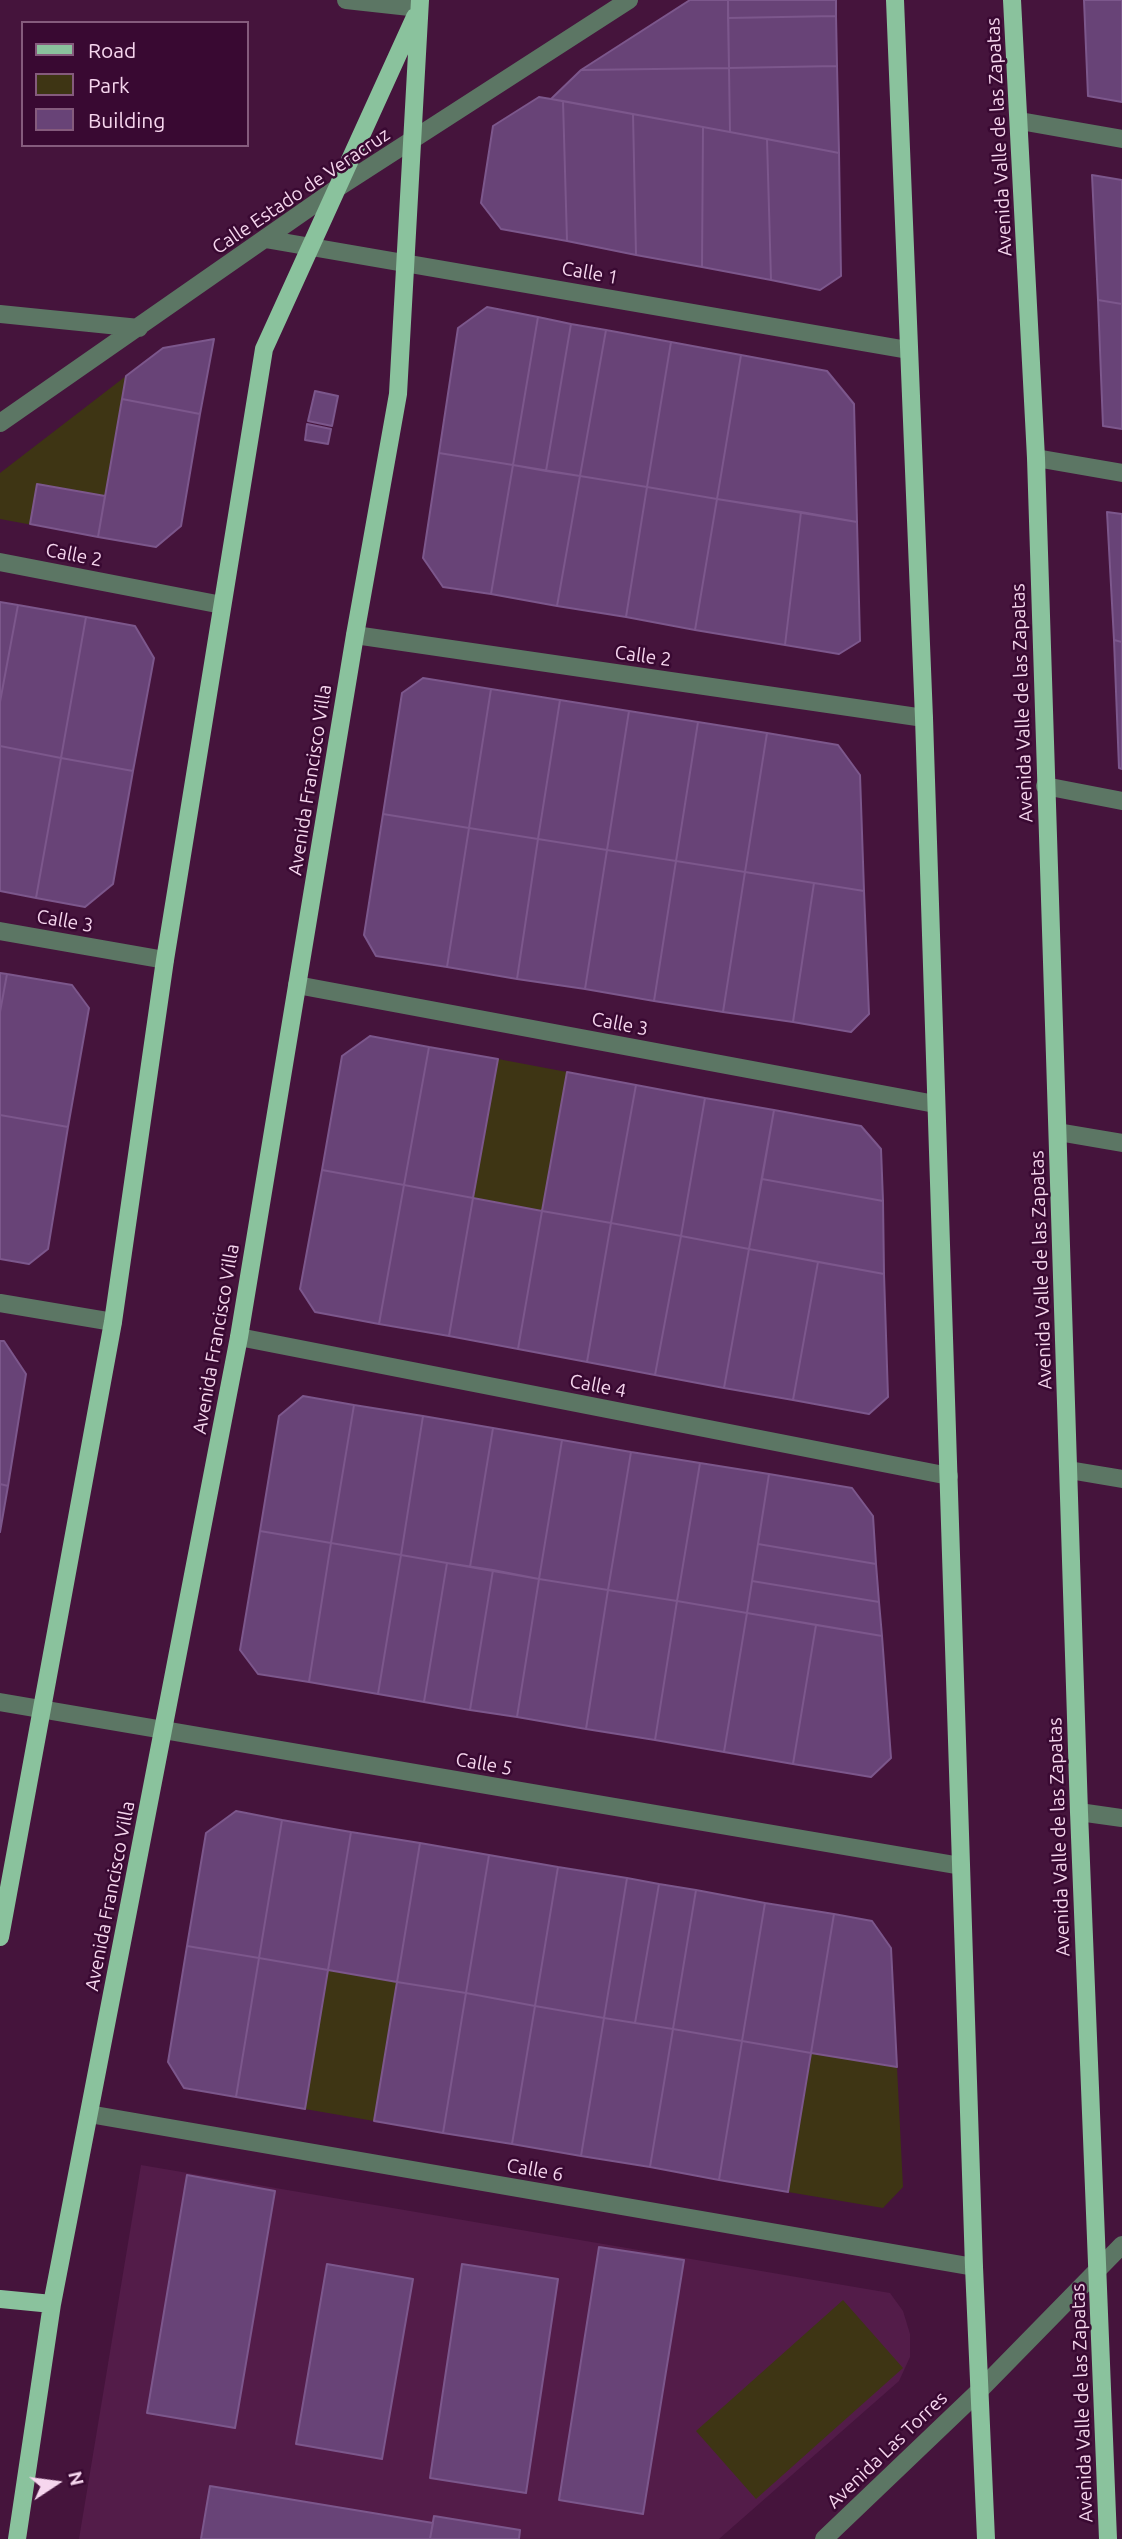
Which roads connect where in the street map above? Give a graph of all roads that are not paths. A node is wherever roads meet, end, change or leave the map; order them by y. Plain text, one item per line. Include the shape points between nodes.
1 (346, 0) edge
2 (629, 0) edge
3 (895, 0) edge
4 (1012, 0) edge
5 (420, 4) edge
6 (1020, 121) junction
7 (1122, 139) edge
8 (412, 141) junction
9 (336, 190) junction
10 (265, 239) junction
11 (310, 247) junction
12 (405, 261) junction
13 (0, 314) edge
14 (139, 328) junction
15 (908, 350) junction
16 (0, 423) edge
17 (1036, 458) junction
18 (1122, 473) edge
19 (0, 562) edge
20 (222, 605) junction
21 (355, 635) junction
22 (924, 718) junction
23 (1045, 786) junction
24 (1122, 801) edge
25 (0, 931) edge
26 (165, 960) junction
27 (297, 985) junction
28 (935, 1104) junction
29 (1058, 1132) junction
30 (1122, 1143) edge
31 (0, 1303) edge
32 (113, 1322) junction
33 (239, 1337) junction
34 (1069, 1470) junction
35 (949, 1476) junction
36 (1122, 1479) edge
37 (0, 1702) edge
38 (43, 1710) junction
39 (163, 1731) junction
40 (1079, 1812) junction
41 (1122, 1818) edge
42 (961, 1866) junction
43 (0, 1937) edge
44 (89, 2114) junction
45 (1122, 2245) edge
46 (974, 2267) junction
47 (1098, 2268) junction
48 (0, 2299) edge
49 (52, 2304) junction
50 (979, 2391) junction
51 (17, 2539) edge
52 (824, 2539) edge
53 (986, 2539) edge
54 (1108, 2539) edge

1 - 5 street
2 - 8 street, Calle Estado de Veracruz
3 - 15 main road
4 - 6 main road, Avenida Valle de las Zapatas
5 - 8 main road, Avenida Francisco Villa
5 - 9 main road
6 - 7 street
6 - 17 main road, Avenida Valle de las Zapatas
8 - 9 street, Calle Estado de Veracruz
8 - 12 main road, Avenida Francisco Villa
9 - 10 street, Calle Estado de Veracruz
9 - 11 main road
10 - 11 street, Calle 1
10 - 14 street, Calle Estado de Veracruz
11 - 12 street, Calle 1
11 - 20 main road via 264,349
12 - 15 street, Calle 1
12 - 21 main road, Avenida Francisco Villa via 398,394
13 - 14 street
14 - 16 street, Calle Estado de Veracruz
15 - 22 main road
17 - 18 street
17 - 23 main road, Avenida Valle de las Zapatas
19 - 20 street, Calle 2
20 - 26 main road
21 - 22 street, Calle 2
21 - 27 main road, Avenida Francisco Villa
22 - 28 main road
23 - 24 street
23 - 29 main road, Avenida Valle de las Zapatas
25 - 26 street, Calle 3
26 - 32 main road
27 - 28 street, Calle 3
27 - 33 main road, Avenida Francisco Villa
28 - 35 main road
29 - 30 street
29 - 34 main road, Avenida Valle de las Zapatas
31 - 32 street
32 - 38 main road
33 - 35 street, Calle 4
33 - 39 main road, Avenida Francisco Villa
34 - 36 street
34 - 40 main road, Avenida Valle de las Zapatas
35 - 42 main road
37 - 38 street, Calle 5
38 - 39 street, Calle 5
38 - 43 main road
39 - 42 street, Calle 5
39 - 44 main road, Avenida Francisco Villa
40 - 41 street
40 - 47 main road, Avenida Valle de las Zapatas
42 - 46 main road
44 - 46 street, Calle 6
44 - 49 main road, Avenida Francisco Villa
45 - 47 street, Avenida Las Torres
46 - 50 main road
47 - 50 street, Avenida Las Torres
47 - 54 main road, Avenida Valle de las Zapatas
48 - 49 main road
49 - 51 main road, Avenida Francisco Villa
50 - 52 street, Avenida Las Torres
50 - 53 main road

